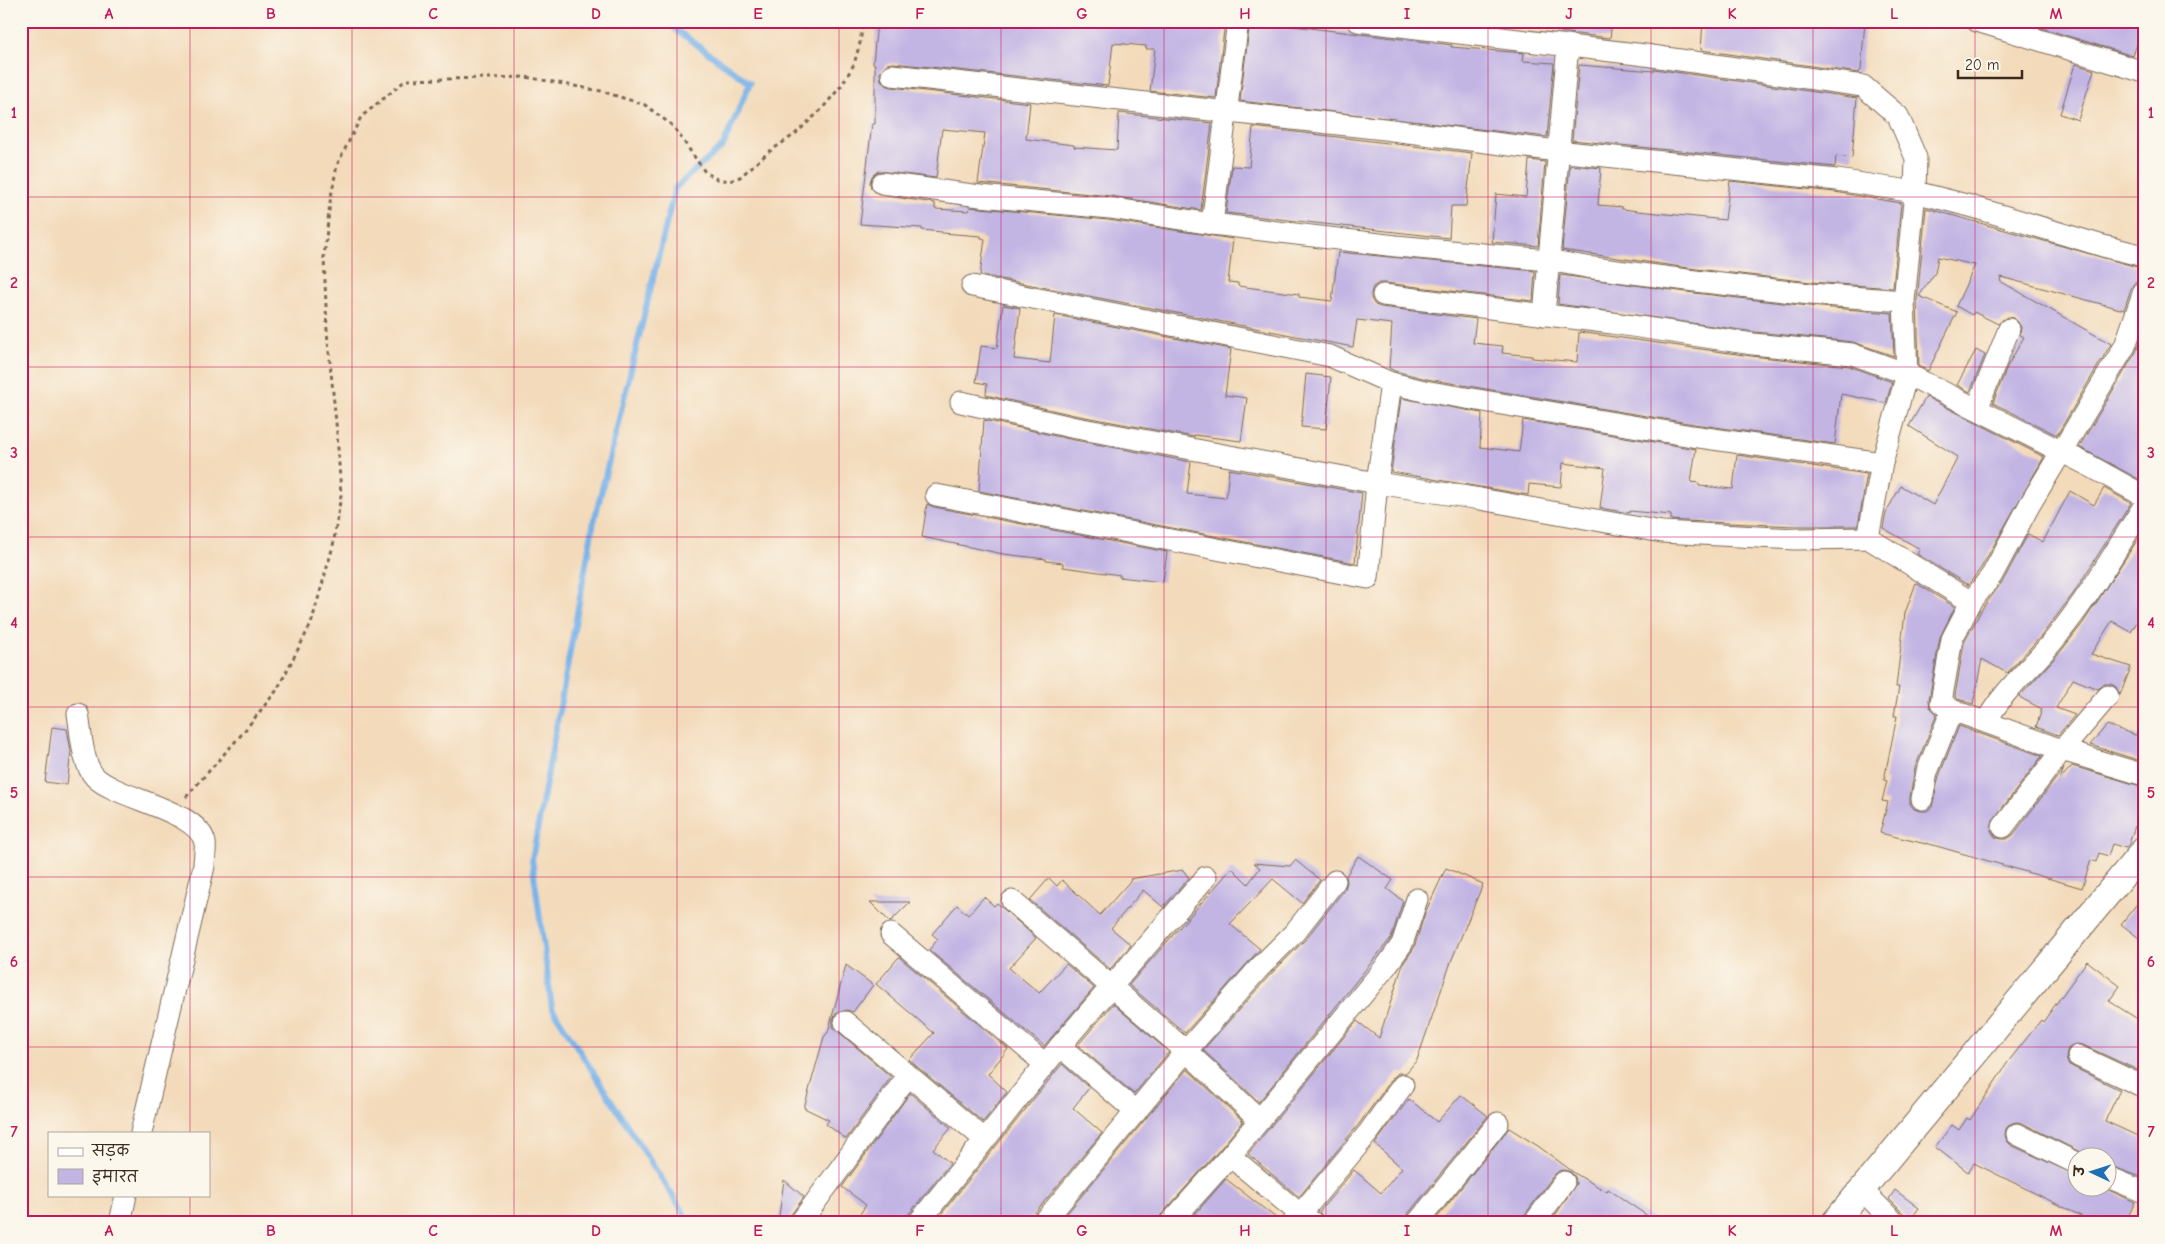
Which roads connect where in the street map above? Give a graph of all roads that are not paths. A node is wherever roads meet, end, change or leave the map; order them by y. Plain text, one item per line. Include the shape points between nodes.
1 (1238, 21) edge
2 (1358, 21) edge
3 (1977, 21) edge
4 (1568, 45) junction
5 (2144, 72) edge
6 (892, 74) dead end
7 (1226, 111) junction
8 (1557, 151) junction
9 (882, 183) dead end
10 (1915, 192) junction
11 (1212, 224) junction
12 (2144, 256) edge
13 (1548, 260) junction
14 (972, 286) dead end
15 (2144, 291) edge
16 (1384, 295) dead end
17 (1904, 301) junction
18 (1544, 315) junction
19 (2008, 330) dead end
20 (1907, 374) junction
21 (1391, 383) junction
22 (961, 402) dead end
23 (1977, 409) junction
24 (2062, 452) junction
25 (1882, 463) junction
26 (1378, 483) junction
27 (936, 495) dead end
28 (2144, 496) edge
29 (2144, 506) edge
30 (1868, 538) junction
31 (1971, 602) junction
32 (2108, 696) dead end
33 (1952, 710) junction
34 (78, 714) dead end
35 (1986, 722) junction
36 (2062, 750) junction
37 (2144, 775) edge
38 (1922, 799) dead end
39 (2003, 827) dead end
40 (2144, 850) edge
41 (1206, 876) dead end
42 (1335, 881) dead end
43 (1417, 899) dead end
44 (1012, 901) dead end
45 (891, 934) dead end
46 (1111, 988) junction
47 (845, 1022) dead end
48 (1060, 1046) junction
49 (1186, 1051) junction
50 (2078, 1056) dead end
51 (1045, 1064) junction
52 (907, 1077) junction
53 (1403, 1085) dead end
54 (2144, 1087) edge
55 (1136, 1112) junction
56 (1260, 1120) junction
57 (1498, 1123) dead end
58 (141, 1132) edge
59 (2016, 1134) dead end
60 (984, 1139) junction
61 (1230, 1156) junction
62 (2068, 1159) edge
63 (2118, 1181) edge
64 (1564, 1182) dead end
65 (1862, 1190) junction
66 (2144, 1192) edge
67 (126, 1196) edge
68 (1302, 1220) edge
69 (120, 1223) edge
70 (800, 1223) edge
71 (918, 1223) edge
72 (1043, 1223) edge
73 (1170, 1223) edge
74 (1417, 1223) edge
75 (1534, 1223) edge
76 (1834, 1223) edge
77 (1895, 1223) edge

1 - 7 street
2 - 4 street
3 - 5 street
4 - 8 street
4 - 10 street via 1863,86 1898,116 1916,158
6 - 7 street
7 - 8 street
7 - 11 street
8 - 10 street via 1836,180
8 - 13 street
9 - 11 street via 1110,208
10 - 12 street
10 - 17 street
11 - 13 street
13 - 17 street via 1586,268 1695,281
13 - 18 street
14 - 21 street via 1330,356
15 - 24 street via 2125,346
16 - 18 street
17 - 20 street
18 - 20 street via 1753,344 1852,354
19 - 23 street
20 - 23 street
20 - 25 street
21 - 25 street via 1692,436
21 - 26 street
22 - 26 street via 1071,427
23 - 24 street
24 - 28 street
24 - 31 street via 1992,575
25 - 30 street
26 - 27 street via 1368,578
26 - 30 street via 1662,532 1795,539
29 - 35 street via 2061,632 2010,686
30 - 31 street
31 - 33 street via 1952,639 1941,702
32 - 36 street
33 - 35 street
33 - 38 street via 1927,772
34 - 58 street via 85,757 93,776 110,788 172,813 196,828 204,842 204,866
35 - 36 street
36 - 37 street
36 - 39 street
40 - 65 street
41 - 46 street
42 - 49 street via 1294,933
43 - 56 street via 1402,944
44 - 46 street
45 - 51 street
46 - 48 street
46 - 49 street
47 - 52 street
48 - 51 street
48 - 55 street
49 - 55 street
49 - 56 street
50 - 54 street
51 - 60 street
52 - 60 street
52 - 70 street
53 - 68 street
55 - 72 street
56 - 61 street
57 - 74 street
59 - 62 street
60 - 71 street
61 - 68 street
61 - 73 street
63 - 66 street
64 - 75 street
65 - 76 street
65 - 77 street
67 - 69 street

